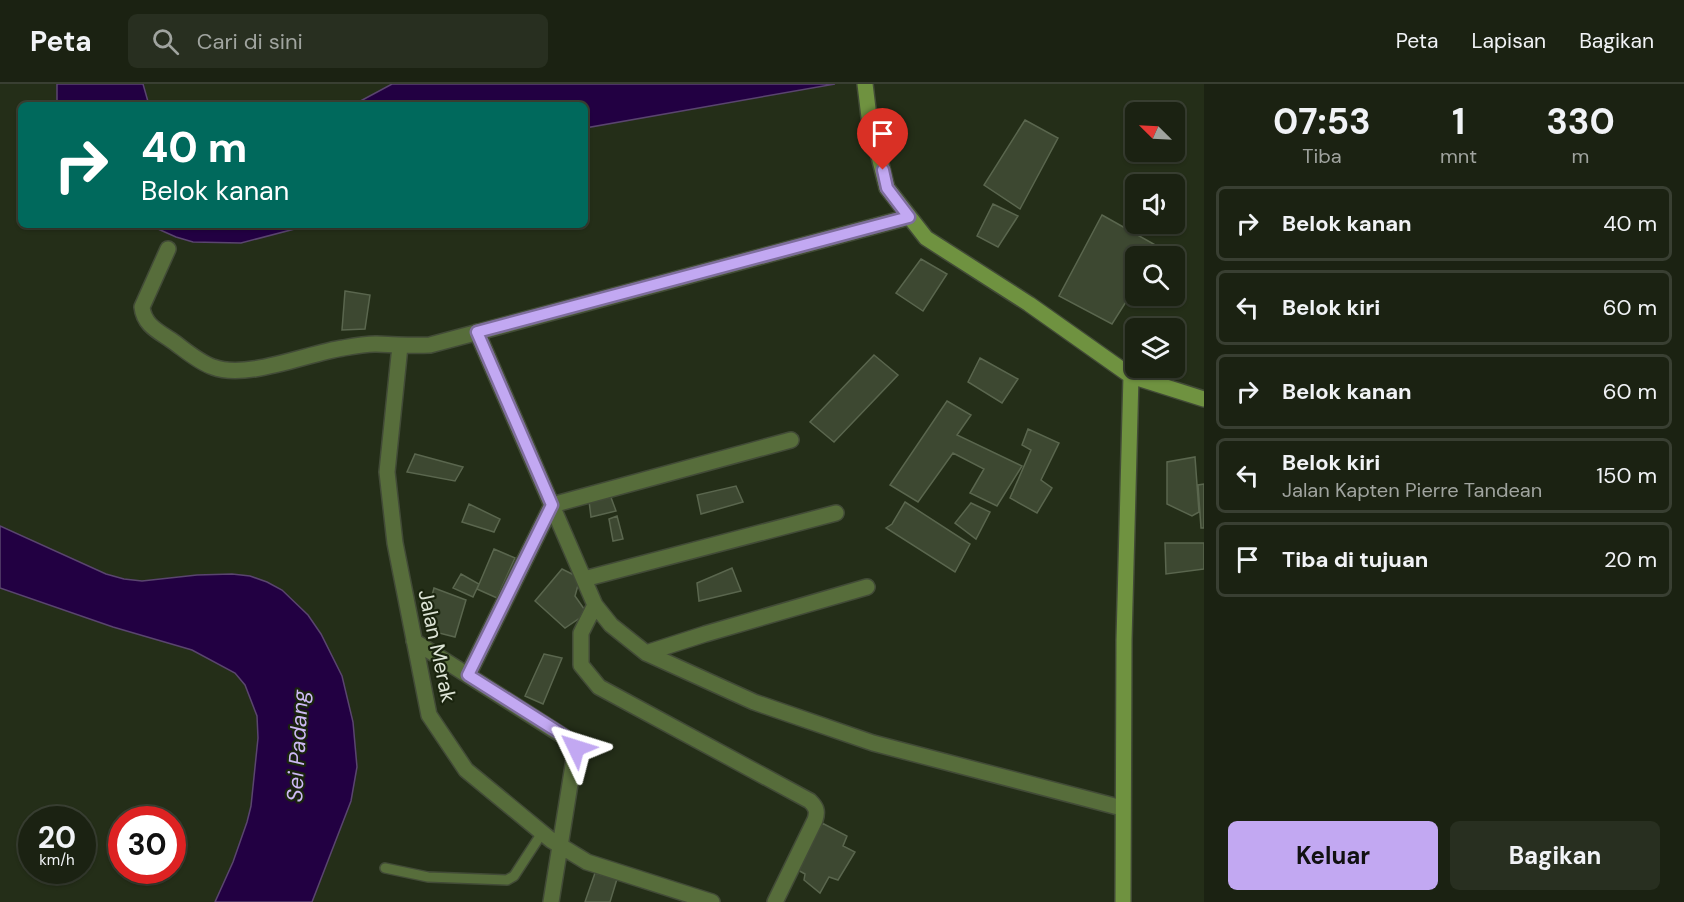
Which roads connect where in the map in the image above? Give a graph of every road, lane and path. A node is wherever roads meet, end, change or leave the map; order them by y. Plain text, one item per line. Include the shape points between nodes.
1 (866, 84) edge
2 (909, 217) junction
3 (168, 249) dead end
4 (477, 332) junction
5 (400, 346) junction
6 (1125, 372) edge
7 (1131, 378) edge
8 (1137, 378) edge
9 (1204, 399) edge
10 (791, 440) dead end
11 (552, 505) junction
12 (836, 513) dead end
13 (584, 579) junction
14 (867, 587) dead end
15 (595, 605) junction
16 (414, 641) junction
17 (646, 653) junction
18 (468, 675) junction
19 (1122, 808) junction
20 (542, 833) junction
21 (561, 847) junction
22 (385, 868) dead end
23 (551, 902) edge
24 (712, 902) edge
25 (775, 902) edge
26 (1123, 902) edge

1 - 2 main road via 869,117 887,188
2 - 4 street
2 - 6 main road via 926,238
3 - 5 street via 142,308 143,316 205,364 228,370 254,369 340,348
4 - 5 street via 430,345
4 - 11 street
5 - 16 street, Jalan Merak via 387,472 395,543
7 - 19 main road
8 - 9 main road
10 - 11 street
11 - 13 street
11 - 18 street
12 - 13 street
13 - 15 street
14 - 17 street
15 - 17 street via 611,625
15 - 25 street via 581,633 581,665 599,687 815,806 815,820
16 - 18 street
16 - 20 street, Jalan Merak via 429,715 466,770
17 - 19 street via 754,702 873,743
18 - 21 street via 574,743
19 - 26 main road
20 - 21 street, Jalan Merak
20 - 22 lane via 514,876 507,880 428,877
21 - 23 street
21 - 24 street, Jalan Merak via 587,862

